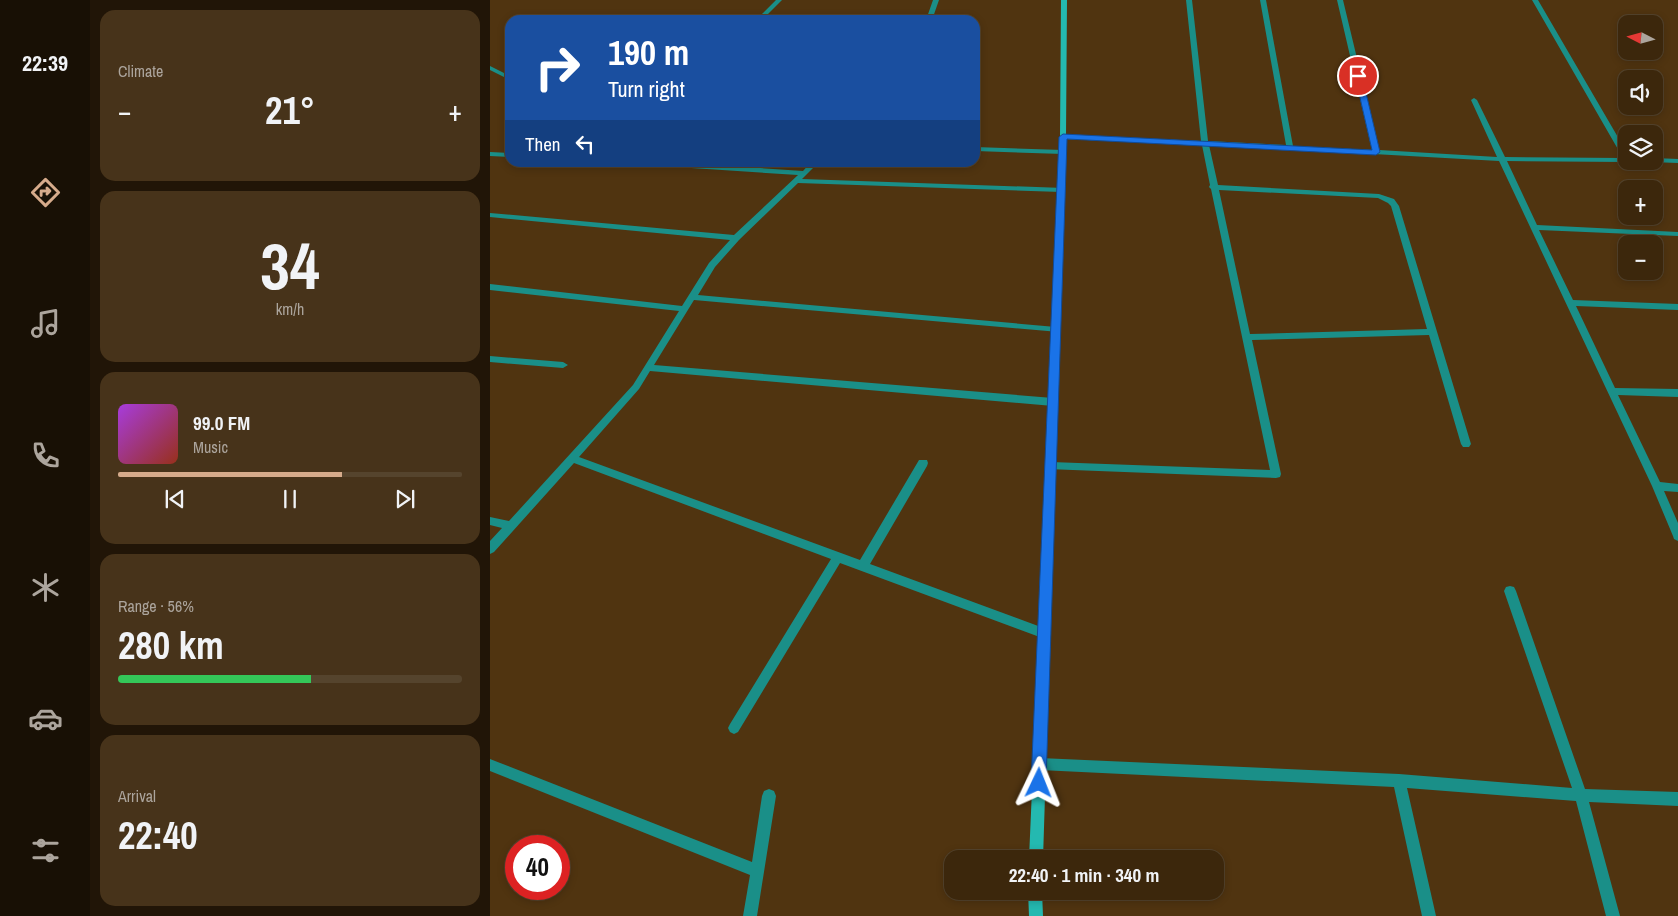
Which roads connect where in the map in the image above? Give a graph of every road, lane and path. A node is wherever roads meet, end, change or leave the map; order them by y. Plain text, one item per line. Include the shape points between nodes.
1 (779, 0) edge
2 (936, 0) edge
3 (1064, 0) edge
4 (1189, 0) edge
5 (1263, 0) edge
6 (1340, 0) edge
7 (1535, 0) edge
8 (764, 15) edge
9 (931, 15) edge
10 (490, 68) edge
11 (505, 76) edge
12 (1474, 100) dead end
13 (1063, 137) junction
14 (1205, 143) junction
15 (1618, 145) edge
16 (1290, 148) junction
17 (980, 150) edge
18 (1062, 152) junction
19 (1376, 152) junction
20 (490, 154) edge
21 (505, 155) edge
22 (1503, 159) junction
23 (1618, 159) edge
24 (1663, 160) edge
25 (1678, 160) edge
26 (742, 167) edge
27 (810, 167) edge
28 (803, 173) junction
29 (795, 181) junction
30 (1213, 187) junction
31 (1061, 190) junction
32 (490, 215) edge
33 (1535, 227) junction
34 (1678, 234) edge
35 (736, 238) junction
36 (490, 287) edge
37 (692, 296) junction
38 (1571, 303) junction
39 (1678, 307) edge
40 (685, 309) junction
41 (1056, 330) junction
42 (1432, 332) junction
43 (1246, 337) junction
44 (490, 358) edge
45 (562, 365) dead end
46 (649, 368) junction
47 (1612, 391) junction
48 (1678, 393) edge
49 (1053, 402) junction
50 (1466, 444) dead end
51 (572, 458) junction
52 (923, 463) dead end
53 (1051, 466) junction
54 (1657, 486) junction
55 (1678, 488) edge
56 (490, 521) edge
57 (511, 526) junction
58 (1678, 536) edge
59 (490, 549) edge
60 (838, 557) junction
61 (863, 566) junction
62 (1510, 591) dead end
63 (1045, 634) junction
64 (734, 728) dead end
65 (1040, 764) junction
66 (490, 765) edge
67 (1399, 781) junction
68 (1581, 795) junction
69 (769, 796) dead end
70 (1678, 799) edge
71 (1036, 850) edge
72 (757, 871) junction
73 (1035, 900) edge
74 (750, 916) edge
75 (1036, 916) edge
76 (1429, 916) edge
77 (1613, 916) edge

1 - 8 street
2 - 9 street
3 - 13 street
4 - 14 street
5 - 16 street
6 - 19 street
7 - 15 street
10 - 11 street
12 - 22 street
13 - 14 street
13 - 18 street
14 - 16 street
14 - 30 street
16 - 19 street
17 - 18 street
18 - 31 street
19 - 22 street
20 - 21 street
22 - 23 street
22 - 33 street
24 - 25 street
26 - 28 street
27 - 28 street
28 - 29 street
29 - 31 street
29 - 35 street
30 - 42 street via 1379,196 1391,201
30 - 43 street
31 - 41 street
32 - 35 street
33 - 34 street
33 - 38 street
35 - 37 street via 712,265
36 - 40 street
37 - 40 street
37 - 41 street
38 - 39 street
38 - 47 street
40 - 46 street
41 - 49 street
42 - 43 street
42 - 50 street
43 - 53 street via 1276,474
44 - 45 street
46 - 49 street
46 - 51 street
47 - 48 street
47 - 54 street
49 - 53 street
51 - 57 street
51 - 60 street
52 - 61 street
53 - 63 street
54 - 55 street
54 - 58 street
56 - 57 street
57 - 59 street
60 - 61 street
60 - 64 street
61 - 63 street
62 - 68 street
63 - 65 street
65 - 67 street
65 - 71 street
66 - 72 street
67 - 68 street
67 - 76 street
68 - 70 street
68 - 77 street
69 - 72 street
72 - 74 street
73 - 75 street

